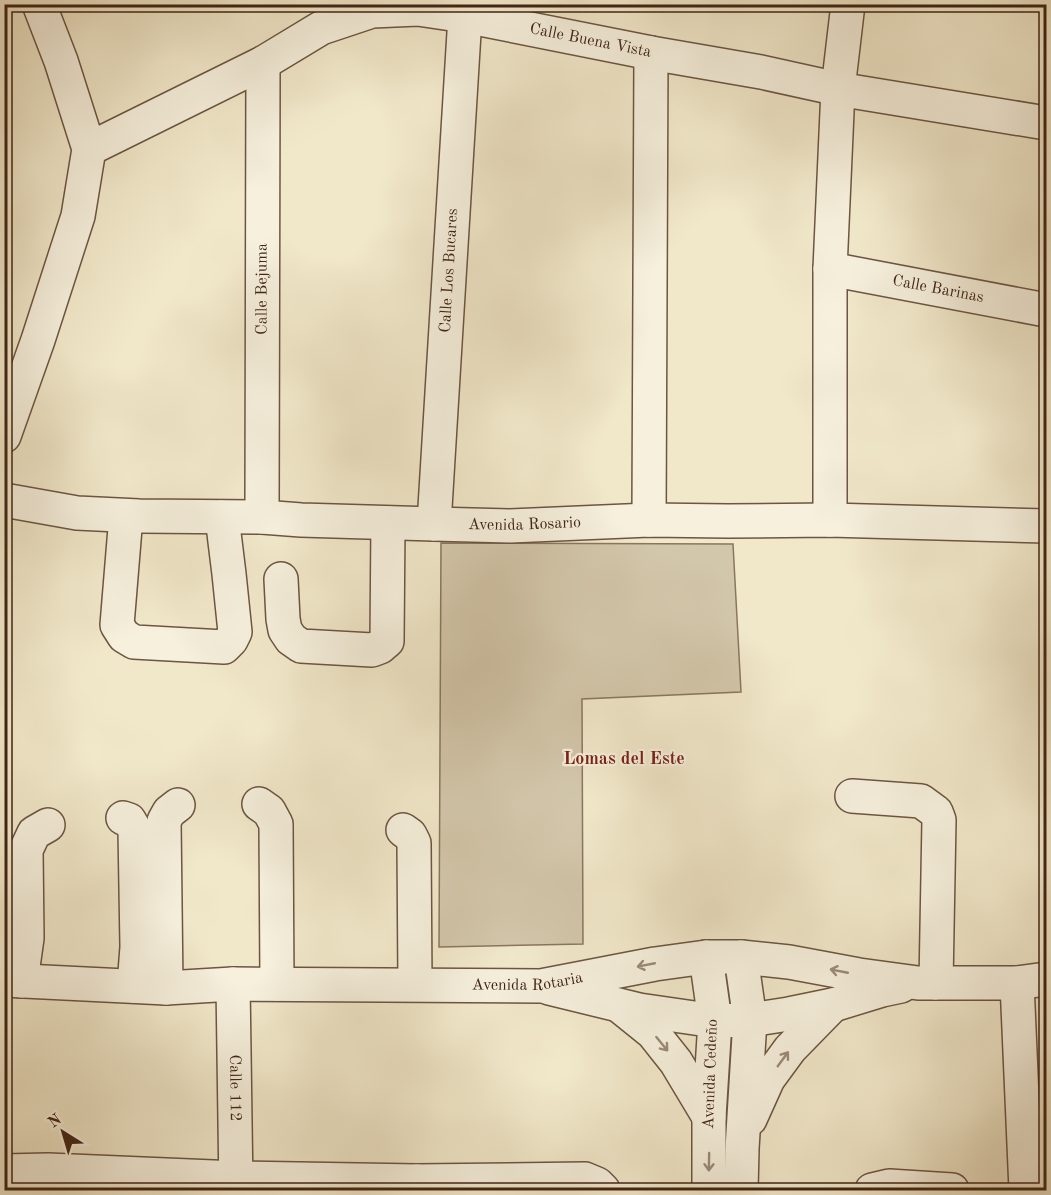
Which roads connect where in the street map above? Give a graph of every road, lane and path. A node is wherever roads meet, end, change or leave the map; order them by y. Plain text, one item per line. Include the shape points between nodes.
1 (39, 4) edge
2 (848, 4) edge
3 (465, 16) junction
4 (651, 53) junction
5 (263, 63) junction
6 (838, 89) junction
7 (1047, 123) edge
8 (89, 149) junction
9 (830, 269) junction
10 (1047, 310) edge
11 (4, 436) edge
12 (4, 500) edge
13 (126, 516) junction
14 (222, 517) junction
15 (262, 517) junction
16 (649, 519) junction
17 (830, 520) junction
18 (388, 523) junction
19 (434, 524) junction
20 (1047, 526) edge
21 (281, 579) dead end
22 (852, 796) dead end
23 (260, 804) dead end
24 (178, 805) dead end
25 (123, 818) dead end
26 (48, 825) dead end
27 (403, 830) dead end
28 (706, 957) junction
29 (741, 957) junction
30 (13, 981) edge
31 (1032, 981) edge
32 (927, 983) junction
33 (233, 984) junction
34 (277, 984) junction
35 (415, 984) junction
36 (134, 986) junction
37 (541, 986) junction
38 (166, 988) junction
39 (618, 1005) junction
40 (832, 1005) junction
41 (750, 1020) junction
42 (715, 1021) junction
43 (709, 1117) junction
44 (742, 1149) junction
45 (4, 1171) edge
46 (48, 1180) edge
47 (236, 1184) edge
48 (417, 1186) edge
49 (603, 1191) edge
50 (709, 1191) edge
51 (741, 1191) edge
52 (872, 1191) edge
53 (952, 1191) edge
54 (1026, 1191) edge

1 - 8 street
2 - 6 street
3 - 4 street, Calle Buena Vista
3 - 5 street, Calle Buena Vista via 418,9 372,11 321,28
3 - 19 street, Calle Los Bucares
4 - 6 street, Calle Buena Vista
4 - 16 street
5 - 8 street, Calle Buena Vista
5 - 15 street, Calle Bejuma
6 - 7 street, Calle Buena Vista
6 - 9 street
8 - 11 street via 78,216
9 - 10 street, Calle Barinas
9 - 17 street
12 - 13 street, Avenida Rosario via 77,513
13 - 14 street, Avenida Rosario
13 - 14 street via 117,626 124,636 134,642 224,647 235,632
14 - 15 street, Avenida Rosario
15 - 18 street, Avenida Rosario
16 - 17 street, Avenida Rosario
16 - 19 street, Avenida Rosario via 510,526
17 - 20 street, Avenida Rosario
18 - 19 street, Avenida Rosario
18 - 21 street via 387,640 380,647 372,650 301,646 285,630
22 - 32 street via 921,801 936,812 939,820
23 - 34 street via 276,825
24 - 38 street via 164,821
25 - 36 street via 135,830
26 - 30 street via 34,833 26,850 27,938
27 - 35 street via 414,843
28 - 29 street, Avenida Rotaria
28 -> 37 street, Avenida Rotaria
28 - 42 street, Avenida Cedeño
32 -> 29 street, Avenida Rotaria
29 - 41 street, Avenida Cedeño
30 - 36 street, Avenida Rotaria
31 - 32 street, Avenida Rotaria
31 - 54 street
32 - 40 street via 882,990
33 - 34 street, Avenida Rotaria
33 - 38 street, Avenida Rotaria
33 - 47 street, Calle 112
34 - 35 street, Avenida Rotaria
35 - 37 street, Avenida Rotaria
36 - 38 street, Avenida Rotaria
37 - 39 street
39 - 42 street
39 -> 43 street via 653,1033 676,1062
40 - 41 street
44 -> 40 street via 752,1113 768,1079
41 - 42 street
41 - 44 street, Avenida Cedeño
42 - 43 street, Avenida Cedeño
43 -> 50 street, Avenida Cedeño
44 - 51 street, Avenida Cedeño
45 - 46 street
46 - 47 street
47 - 48 street
48 - 49 street via 585,1179
52 - 53 street via 890,1186

